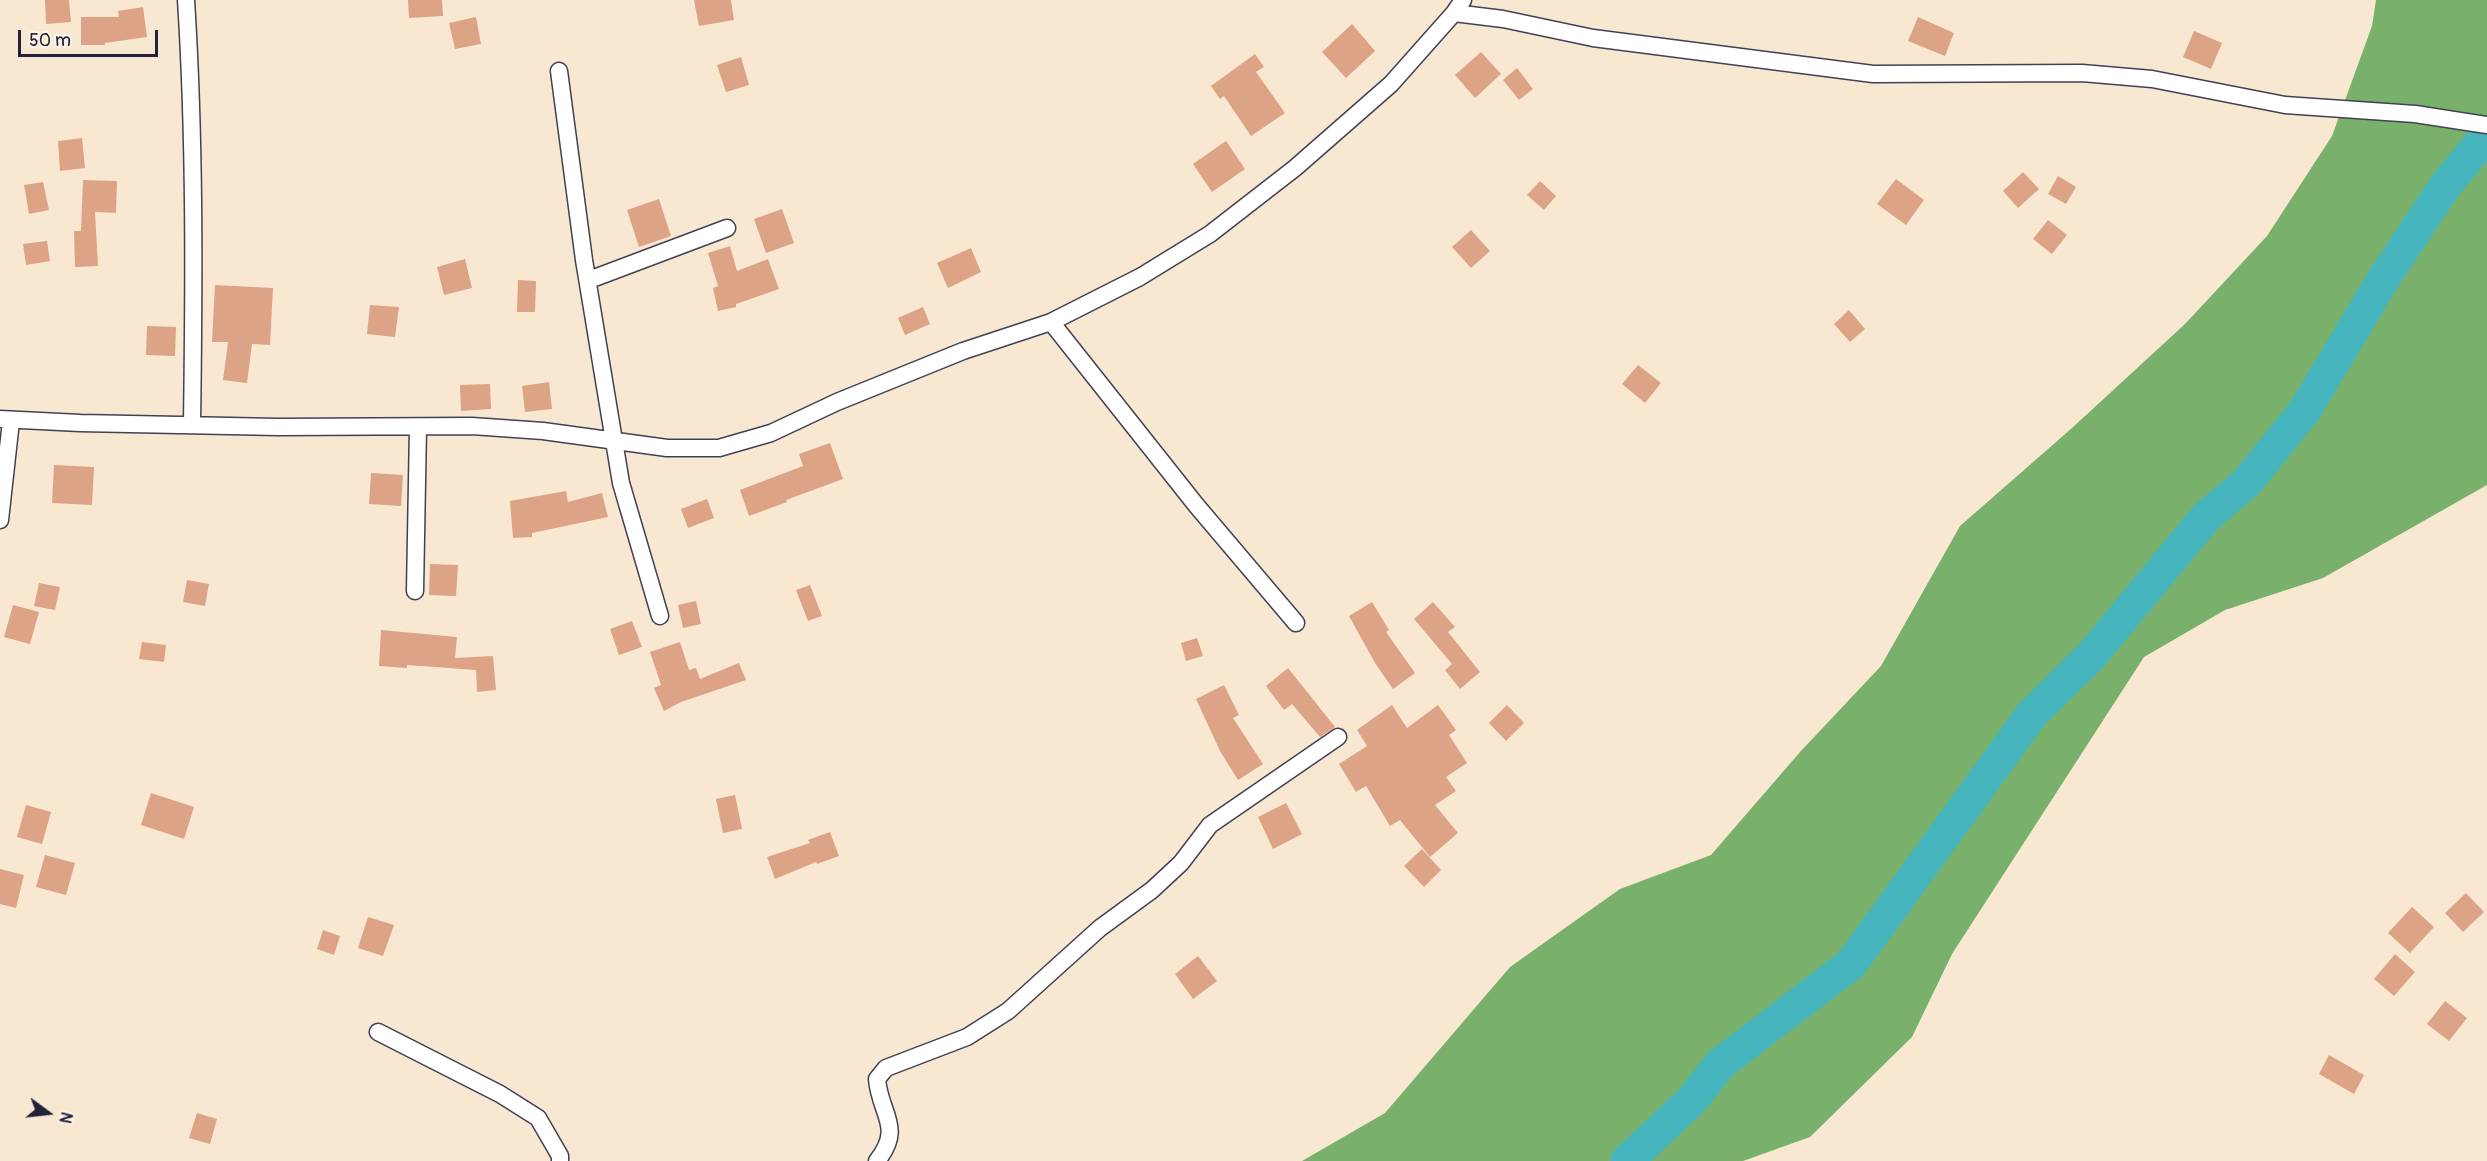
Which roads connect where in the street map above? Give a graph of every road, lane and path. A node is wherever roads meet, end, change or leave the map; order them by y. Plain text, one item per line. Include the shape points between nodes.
1 (186, 0) edge
2 (1457, 4) edge
3 (559, 71) dead end
4 (2487, 125) edge
5 (727, 228) dead end
6 (589, 280) junction
7 (1051, 322) junction
8 (5, 420) edge
9 (192, 425) junction
10 (418, 427) junction
11 (614, 440) junction
12 (0, 519) edge
13 (415, 591) dead end
14 (660, 616) dead end
15 (1296, 623) dead end
16 (1338, 737) dead end
17 (378, 1032) dead end
18 (560, 1161) edge
19 (877, 1161) edge

1 - 9 street via 191,84
2 - 4 street via 1503,19 1593,38 1873,74 2082,73 2140,78 2285,105 2415,114
2 - 7 street via 1391,84 1295,168 1210,234 1140,277
3 - 6 street
5 - 6 street
6 - 11 street
7 - 11 street via 963,351 771,433 719,448 667,448
7 - 15 street via 1196,505
8 - 9 street
8 - 12 street
9 - 10 street
10 - 11 street via 472,426
10 - 13 street
11 - 14 street via 621,483
16 - 19 street via 1210,825 1181,863 1152,890 1100,928 1008,1011 967,1036 886,1068 877,1079 891,1126 888,1147
17 - 18 street via 500,1094 538,1118

